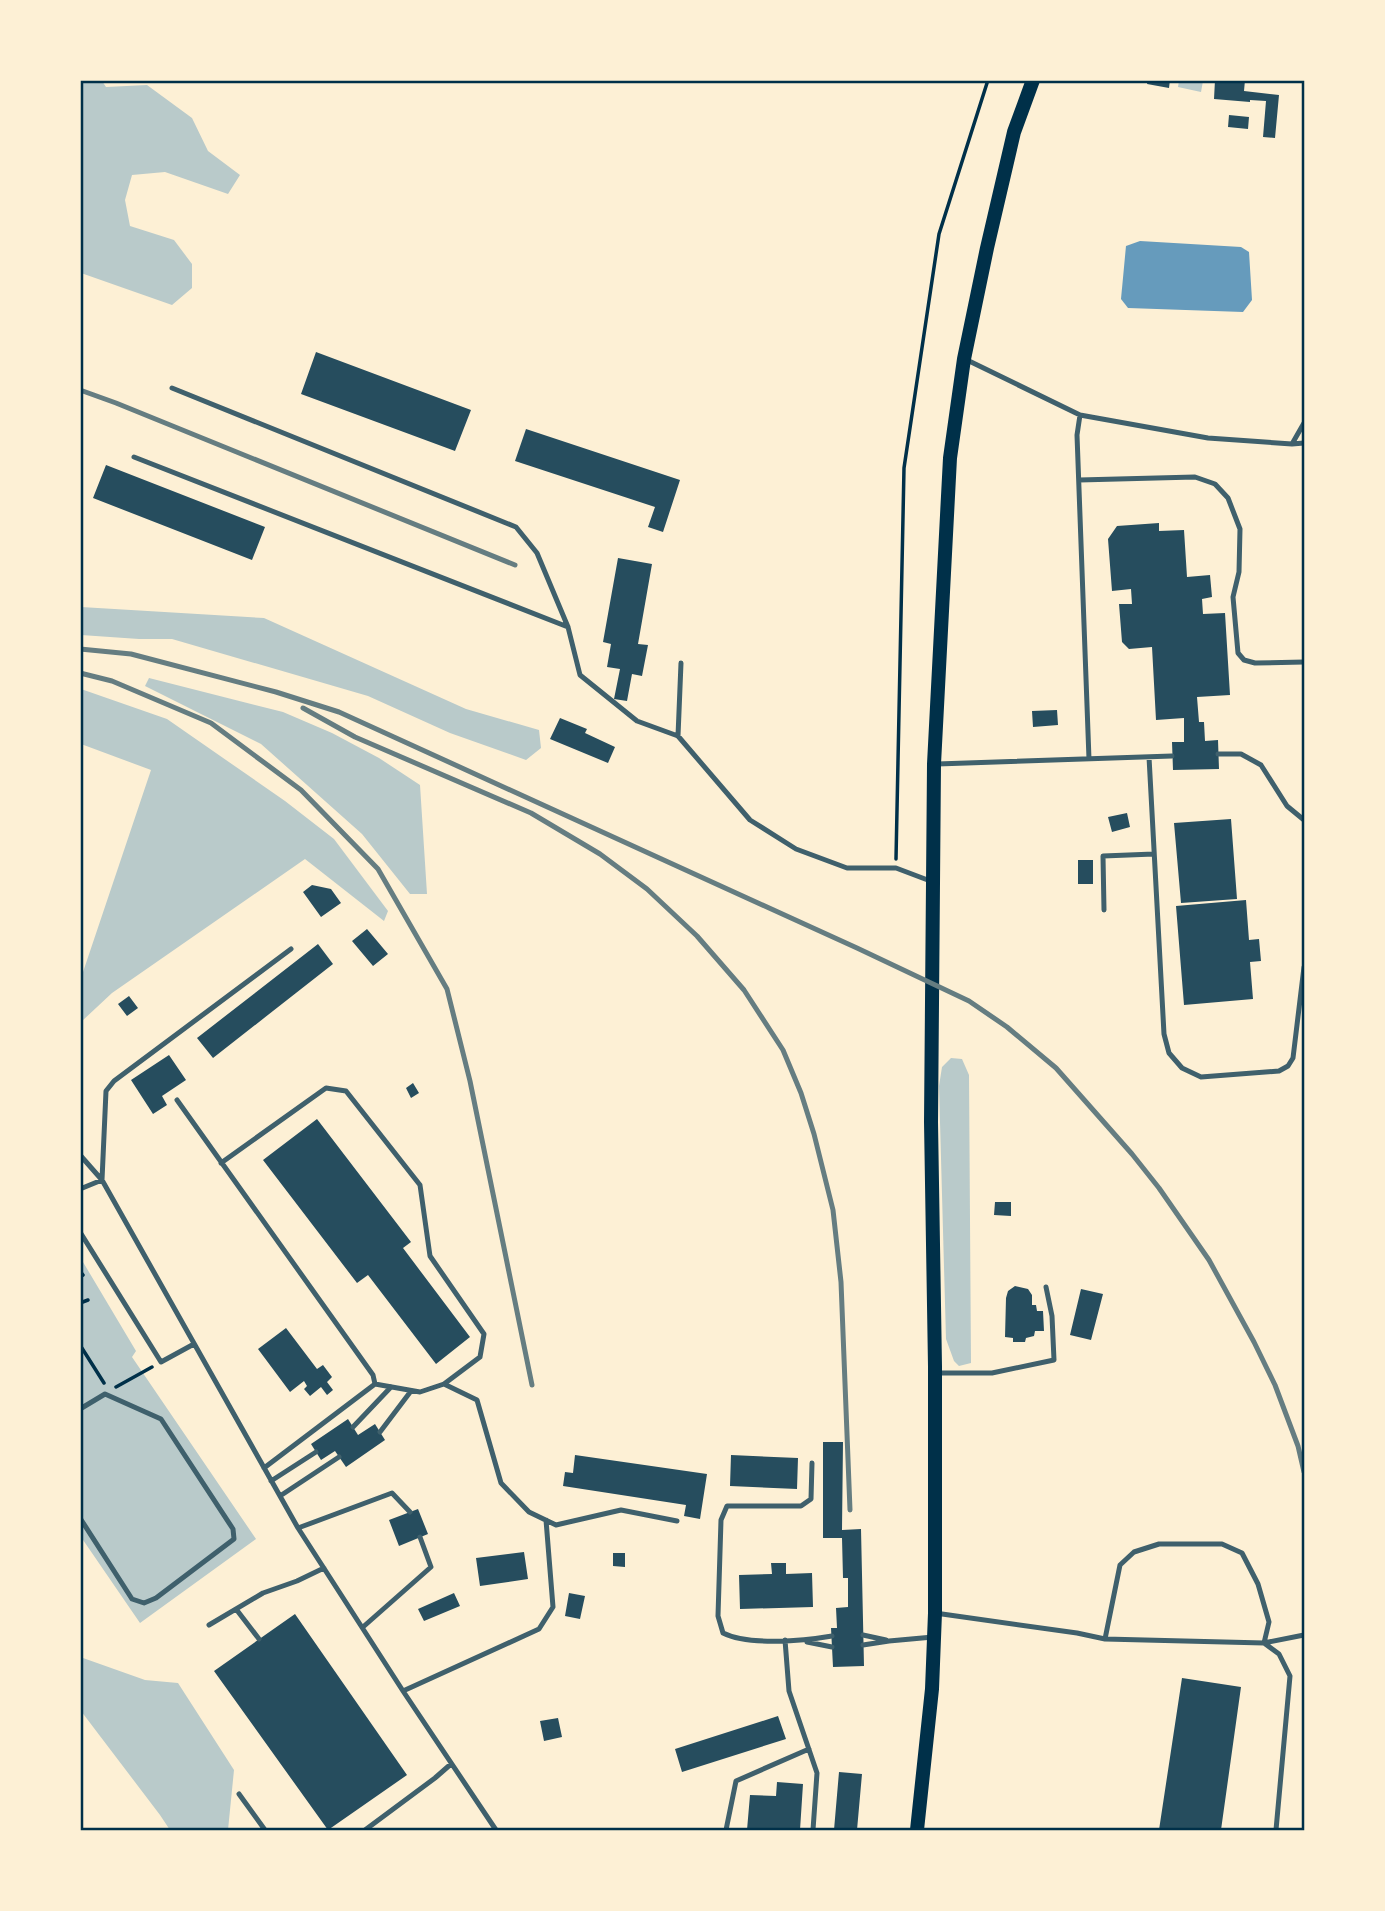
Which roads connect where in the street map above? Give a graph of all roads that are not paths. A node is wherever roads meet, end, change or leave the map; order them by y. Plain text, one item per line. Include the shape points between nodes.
1 (1033, 80) edge
2 (964, 359) junction
3 (172, 388) dead end
4 (1080, 415) junction
5 (1304, 423) edge
6 (1304, 443) edge
7 (1292, 444) junction
8 (134, 457) dead end
9 (1079, 480) junction
10 (568, 627) junction
11 (1304, 662) edge
12 (681, 663) dead end
13 (678, 736) junction
14 (1218, 754) dead end
15 (1172, 755) dead end
16 (1149, 757) junction
17 (1089, 759) junction
18 (934, 764) junction
19 (1304, 820) edge
20 (1154, 854) junction
21 (933, 881) junction
22 (1104, 910) dead end
23 (291, 949) dead end
24 (1304, 967) edge
25 (177, 1100) dead end
26 (80, 1155) edge
27 (221, 1163) junction
28 (102, 1180) junction
29 (80, 1189) edge
30 (80, 1232) edge
31 (1046, 1287) dead end
32 (194, 1344) junction
33 (935, 1373) junction
34 (376, 1384) junction
35 (444, 1384) junction
36 (391, 1387) junction
37 (411, 1391) junction
38 (80, 1409) edge
39 (353, 1427) dead end
40 (380, 1432) dead end
41 (316, 1452) dead end
42 (339, 1457) dead end
43 (812, 1463) dead end
44 (264, 1468) junction
45 (271, 1481) junction
46 (280, 1496) junction
47 (410, 1512) dead end
48 (80, 1518) edge
49 (546, 1520) junction
50 (677, 1521) dead end
51 (298, 1528) junction
52 (420, 1537) dead end
53 (324, 1568) junction
54 (236, 1609) junction
55 (935, 1613) junction
56 (209, 1625) dead end
57 (363, 1627) junction
58 (1304, 1634) edge
59 (863, 1635) dead end
60 (832, 1636) dead end
61 (934, 1637) junction
62 (259, 1639) dead end
63 (1105, 1639) junction
64 (785, 1640) junction
65 (804, 1641) junction
66 (889, 1641) junction
67 (1264, 1643) junction
68 (863, 1646) dead end
69 (832, 1647) dead end
70 (403, 1691) junction
71 (809, 1749) junction
72 (451, 1764) junction
73 (239, 1794) dead end
74 (265, 1830) edge
75 (365, 1830) edge
76 (496, 1830) edge
77 (726, 1830) edge
78 (813, 1830) edge
79 (917, 1830) edge
80 (1276, 1830) edge

1 - 2 main road via 1014,132
2 - 4 lane
2 - 18 main road via 950,458
3 - 10 lane via 516,527 537,553
4 - 7 lane via 1208,438
4 - 9 lane
5 - 7 lane
6 - 7 lane
8 - 10 lane
9 - 11 lane via 1195,477 1215,484 1228,498 1240,529 1233,597 1238,653 1255,663
9 - 17 lane
10 - 13 lane via 580,675 637,721
12 - 13 lane
13 - 21 lane via 750,820 796,849 847,868 896,867
14 - 19 lane via 1241,754 1261,765 1287,806
15 - 16 lane
16 - 17 lane
16 - 20 lane
17 - 18 lane
18 - 21 main road
20 - 22 lane via 1103,856
20 - 24 lane via 1164,1034 1169,1054 1182,1068 1201,1077 1289,1066
21 - 33 main road
23 - 28 lane via 114,1081 106,1091
25 - 27 lane
26 - 28 lane
27 - 34 lane
27 - 35 lane via 326,1088 346,1091 420,1185 430,1256 484,1334 480,1357
28 - 29 lane
28 - 32 lane
30 - 32 lane via 161,1362
31 - 33 lane via 1054,1360 992,1373
32 - 44 lane
33 - 55 main road
34 - 36 lane
34 - 44 lane
35 - 37 lane
35 - 49 lane via 477,1400 500,1483 529,1512
36 - 37 lane
36 - 39 lane
37 - 40 lane
38 - 48 lane via 105,1394 161,1419 233,1529 234,1539 144,1603 132,1599
41 - 45 lane
42 - 46 lane
43 - 64 lane via 811,1499 801,1506 727,1506 721,1520 718,1616 723,1633 735,1639
44 - 45 lane
45 - 46 lane
46 - 51 lane
47 - 51 lane via 392,1493
49 - 50 lane via 556,1525 621,1510
49 - 70 lane via 553,1607 539,1629
51 - 53 lane
52 - 57 lane via 430,1567
53 - 54 lane
53 - 57 lane
54 - 56 lane
54 - 62 lane
55 - 61 main road
55 - 63 lane
57 - 70 lane
58 - 67 lane
59 - 66 lane
60 - 65 lane
61 - 66 lane
61 - 79 main road
63 - 67 lane
63 - 67 lane via 1120,1565 1134,1552 1159,1544 1222,1544 1242,1553 1258,1584 1269,1622
64 - 65 lane
64 - 71 lane via 789,1691
65 - 69 lane
66 - 68 lane
67 - 80 lane via 1279,1654 1290,1676
70 - 72 lane
71 - 77 lane via 736,1781
71 - 78 lane via 817,1773
72 - 75 lane
72 - 76 lane
73 - 74 lane

